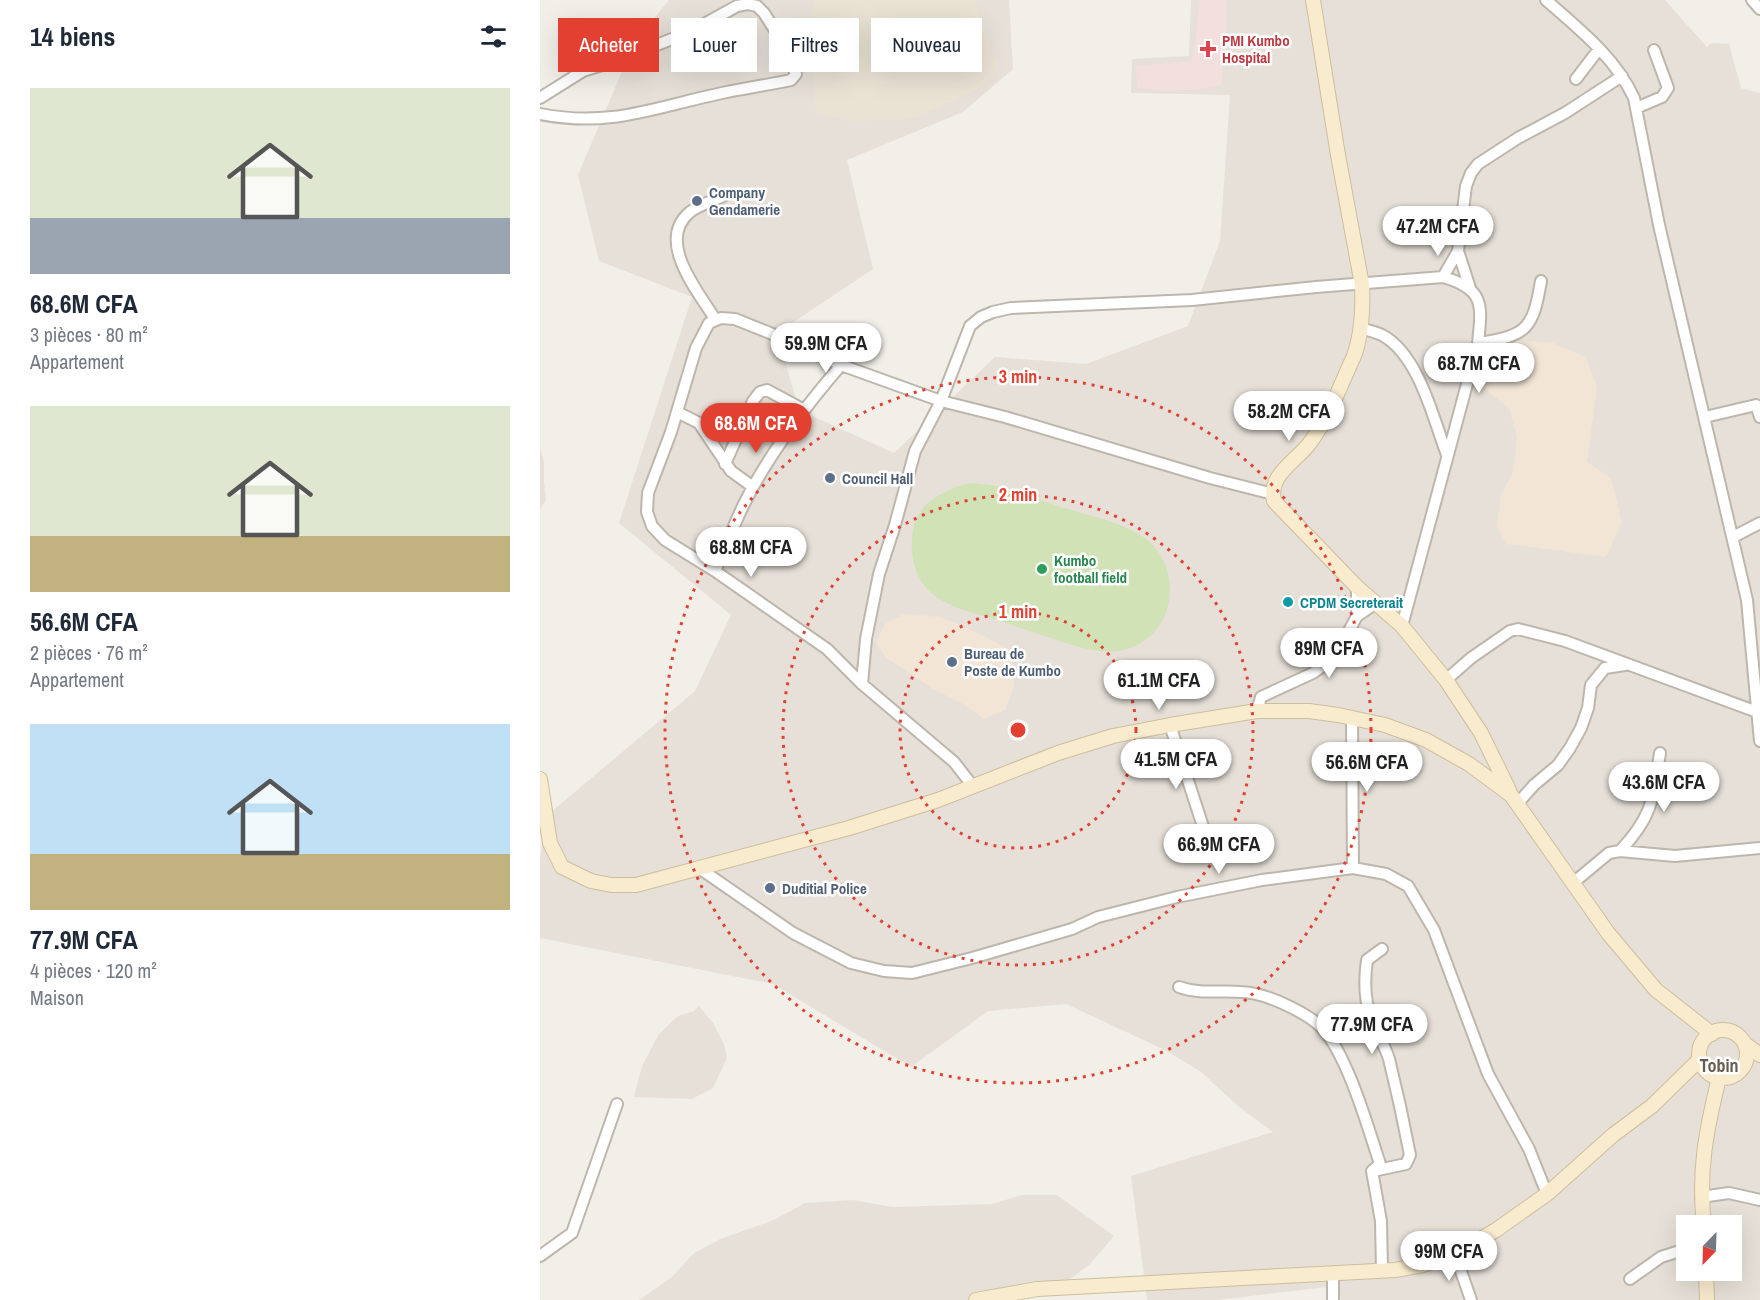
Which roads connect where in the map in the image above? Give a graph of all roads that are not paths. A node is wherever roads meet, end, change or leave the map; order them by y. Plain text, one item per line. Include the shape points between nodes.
1 (1313, 0) edge
2 (1546, 0) edge
3 (1752, 0) edge
4 (1760, 9) edge
5 (1599, 49) junction
6 (1654, 50) dead end
7 (1622, 76) junction
8 (1576, 79) dead end
9 (540, 98) edge
10 (1636, 108) junction
11 (540, 114) edge
12 (723, 196) dead end
13 (1458, 251) junction
14 (1443, 277) junction
15 (1541, 281) dead end
16 (1362, 285) junction
17 (1470, 288) junction
18 (715, 319) junction
19 (1360, 328) junction
20 (1478, 344) junction
21 (841, 365) junction
22 (941, 401) junction
23 (1758, 404) edge
24 (804, 410) junction
25 (677, 412) junction
26 (1705, 417) junction
27 (1760, 417) edge
28 (699, 423) junction
29 (743, 426) junction
30 (1448, 456) junction
31 (725, 464) junction
32 (753, 487) junction
33 (1272, 494) junction
34 (1760, 523) edge
35 (1733, 537) junction
36 (716, 571) junction
37 (1356, 587) junction
38 (1376, 603) junction
39 (1357, 616) junction
40 (1402, 626) junction
41 (1627, 665) junction
42 (1446, 680) junction
43 (862, 684) junction
44 (1257, 711) junction
45 (1759, 712) edge
46 (1352, 718) junction
47 (1170, 725) junction
48 (1760, 741) edge
49 (1660, 753) dead end
50 (540, 779) edge
51 (972, 785) junction
52 (1515, 799) junction
53 (1209, 845) dead end
54 (1760, 848) edge
55 (1620, 851) junction
56 (699, 868) junction
57 (1353, 868) junction
58 (1573, 883) junction
59 (1382, 949) dead end
60 (1179, 987) dead end
61 (1712, 1034) junction
62 (1760, 1040) edge
63 (1744, 1043) junction
64 (1760, 1055) edge
65 (1700, 1059) junction
66 (1719, 1078) junction
67 (617, 1104) dead end
68 (1372, 1171) junction
69 (1547, 1194) junction
70 (1701, 1197) junction
71 (1760, 1200) edge
72 (1703, 1215) edge
73 (1676, 1252) edge
74 (1455, 1254) junction
75 (540, 1256) edge
76 (1382, 1271) junction
77 (1333, 1273) junction
78 (1630, 1279) dead end
79 (1706, 1281) edge
80 (976, 1300) edge
81 (1333, 1300) edge
82 (1471, 1300) edge
83 (1707, 1300) edge

1 - 16 street
2 - 5 street
3 - 4 street
5 - 7 street
5 - 8 street
6 - 10 street via 1668,88 1662,97
7 - 10 street
7 - 13 street via 1478,164 1466,186
9 - 11 street via 583,71 690,32 748,4 758,6 764,13 796,74 791,80 627,116 582,120
10 - 26 street via 1659,225
12 - 18 street via 690,212 676,235 682,266
13 - 14 street
13 - 17 street
14 - 16 street
14 - 17 street
15 - 20 street via 1531,322 1519,333
16 - 19 street
16 - 22 street via 993,312 970,326
17 - 20 street via 1481,315
18 - 21 street via 744,323
18 - 25 street via 696,348
19 - 30 street via 1381,334 1401,351 1420,381
19 - 33 street via 1354,356 1328,414 1307,446 1278,477
20 - 30 street
21 - 22 street
21 - 24 street
22 - 33 street
22 - 43 street via 915,451 879,574
23 - 26 street
23 - 27 street
24 - 29 street via 767,390 753,401
24 - 32 street
25 - 28 street
25 - 36 street via 648,493 647,512 652,526 665,540
26 - 35 street
28 - 29 street
28 - 31 street
29 - 31 street
30 - 40 street
31 - 32 street
32 - 36 street
33 - 37 street via 1278,507
34 - 35 street
35 - 45 street via 1747,600
36 - 43 street via 827,649
37 - 38 street
37 - 39 street
38 - 39 street
38 - 40 street
39 - 44 street via 1324,665 1261,697
40 - 42 street
41 - 42 street via 1518,629 1471,658
41 - 45 street
41 - 52 street via 1605,668 1591,685 1588,708 1570,748 1558,765
42 - 52 street via 1481,733
43 - 51 street via 946,755
44 - 46 street via 1309,711
44 - 47 street
45 - 48 street
46 - 52 street via 1426,740 1469,764
46 - 57 street
47 - 51 street via 1091,742
47 - 53 street
49 - 55 street via 1653,803 1634,836
50 - 56 street via 550,843 562,867 569,871 591,881 636,885
51 - 56 street via 849,828
52 - 58 street
54 - 55 street via 1675,856
55 - 58 street via 1609,853
56 - 57 street via 793,933 851,963 912,973 1177,897
57 - 69 street via 1386,874 1408,886 1415,895 1434,930 1488,1074 1529,1149
58 - 61 street via 1656,990
59 - 68 street via 1367,960 1366,999 1388,1056 1410,1155 1406,1164
60 - 68 street via 1191,992 1234,990 1257,994 1297,1011 1321,1027 1336,1048 1369,1128 1380,1164
61 - 63 street via 1729,1032
61 - 65 street via 1701,1044
62 - 63 street
63 - 64 street
63 - 66 street via 1747,1057 1742,1069 1732,1077
65 - 66 street via 1706,1072
65 - 69 street via 1652,1106 1612,1135
66 - 70 street via 1702,1162
67 - 75 street via 572,1233
68 - 76 street via 1381,1221
69 - 74 street
70 - 71 street via 1729,1193
70 - 72 street
73 - 78 street via 1661,1257
74 - 76 street via 1423,1265
74 - 82 street
76 - 77 street
77 - 80 street via 1037,1289
77 - 81 street
79 - 83 street

